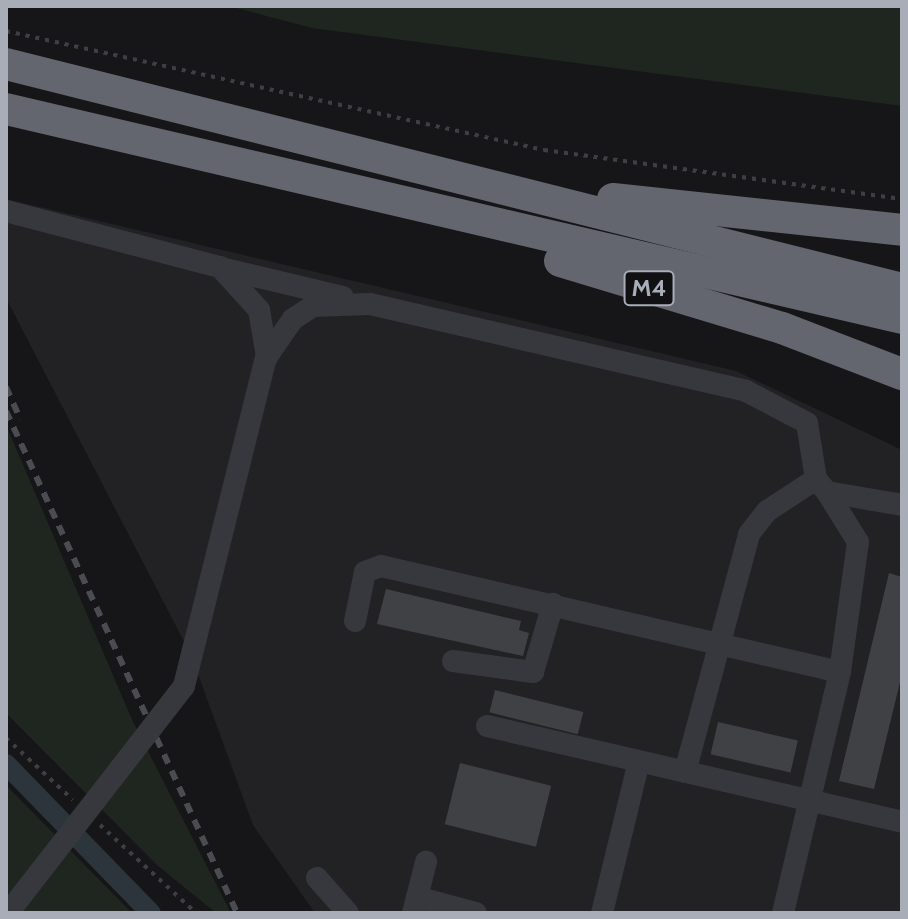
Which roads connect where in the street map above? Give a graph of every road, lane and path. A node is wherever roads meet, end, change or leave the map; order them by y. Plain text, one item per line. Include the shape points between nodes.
1 (6, 31) edge
2 (6, 64) edge
3 (6, 109) edge
4 (440, 172) junction
5 (902, 199) edge
6 (394, 204) junction
7 (6, 211) edge
8 (902, 230) edge
9 (220, 267) junction
10 (902, 289) edge
11 (370, 304) junction
12 (902, 318) edge
13 (266, 358) junction
14 (902, 374) edge
15 (822, 485) junction
16 (902, 505) edge
17 (553, 604) junction
18 (355, 621) dead end
19 (720, 644) junction
20 (453, 661) dead end
21 (840, 672) junction
22 (487, 726) dead end
23 (639, 761) junction
24 (685, 772) junction
25 (810, 800) junction
26 (902, 822) edge
27 (426, 862) dead end
28 (317, 878) dead end
29 (415, 905) edge
30 (8, 913) edge
31 (348, 913) edge
32 (476, 913) edge
33 (602, 913) edge
34 (783, 913) edge

1 - 5 path via 544,150
2 - 4 highway, M4
3 - 6 highway, M4
4 - 8 highway, M4 via 597,197
4 - 10 highway, M4
6 - 12 highway, M4
6 - 14 highway, M4
7 - 9 lane
9 - 11 lane
9 - 13 lane via 259,310
11 - 13 lane via 313,306 293,319
11 - 15 lane via 746,391 807,423
13 - 30 lane, bridge via 184,686
15 - 16 lane
15 - 19 lane via 756,521
15 - 21 lane via 858,542
17 - 18 lane via 381,566 365,572
17 - 19 lane
17 - 20 lane via 533,672
19 - 21 lane
19 - 24 lane
21 - 25 lane
22 - 23 lane
23 - 24 lane
23 - 33 lane
24 - 25 lane
25 - 26 lane
25 - 34 lane
27 - 29 lane
28 - 31 lane
29 - 32 lane

